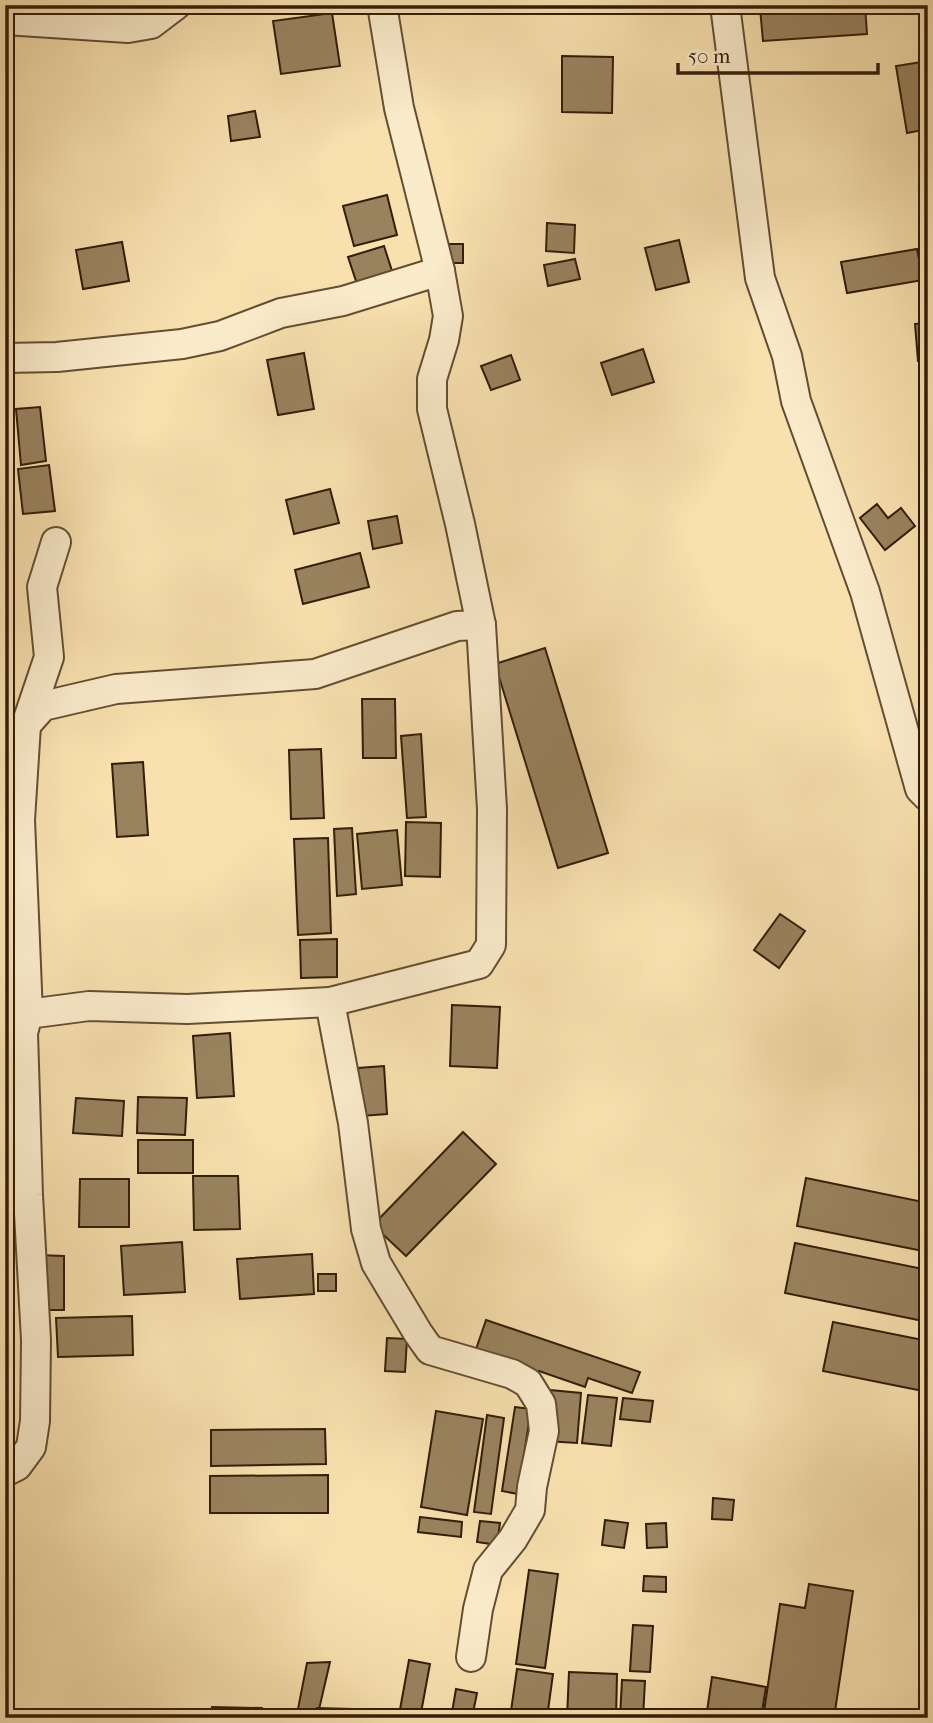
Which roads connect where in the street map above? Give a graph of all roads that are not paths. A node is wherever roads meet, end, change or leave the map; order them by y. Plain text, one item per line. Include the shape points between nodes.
1 (176, 5) edge
2 (382, 5) edge
3 (725, 5) edge
4 (5, 20) edge
5 (440, 271) junction
6 (5, 358) edge
7 (56, 541) dead end
8 (481, 625) junction
9 (26, 724) junction
10 (928, 797) edge
11 (5, 991) edge
12 (330, 1002) junction
13 (28, 1014) junction
14 (5, 1472) edge
15 (471, 1657) dead end

1 - 4 street via 151,24 128,28
2 - 5 street via 399,108
3 - 10 street via 760,278 787,356 796,401 865,592 920,789
5 - 6 street via 182,344
5 - 8 street via 448,316 432,379 432,409
7 - 9 street via 42,587 49,657
8 - 9 street via 457,626 315,674 116,689 43,706
8 - 12 street via 492,809 491,945 479,964
9 - 13 street via 20,820
11 - 13 street
12 - 13 street via 187,1009 89,1006
12 - 15 street via 366,1229 376,1263 430,1350 512,1374 527,1383 541,1404 544,1431 530,1510 488,1570
13 - 14 street via 23,1033 36,1421 31,1447 17,1466

